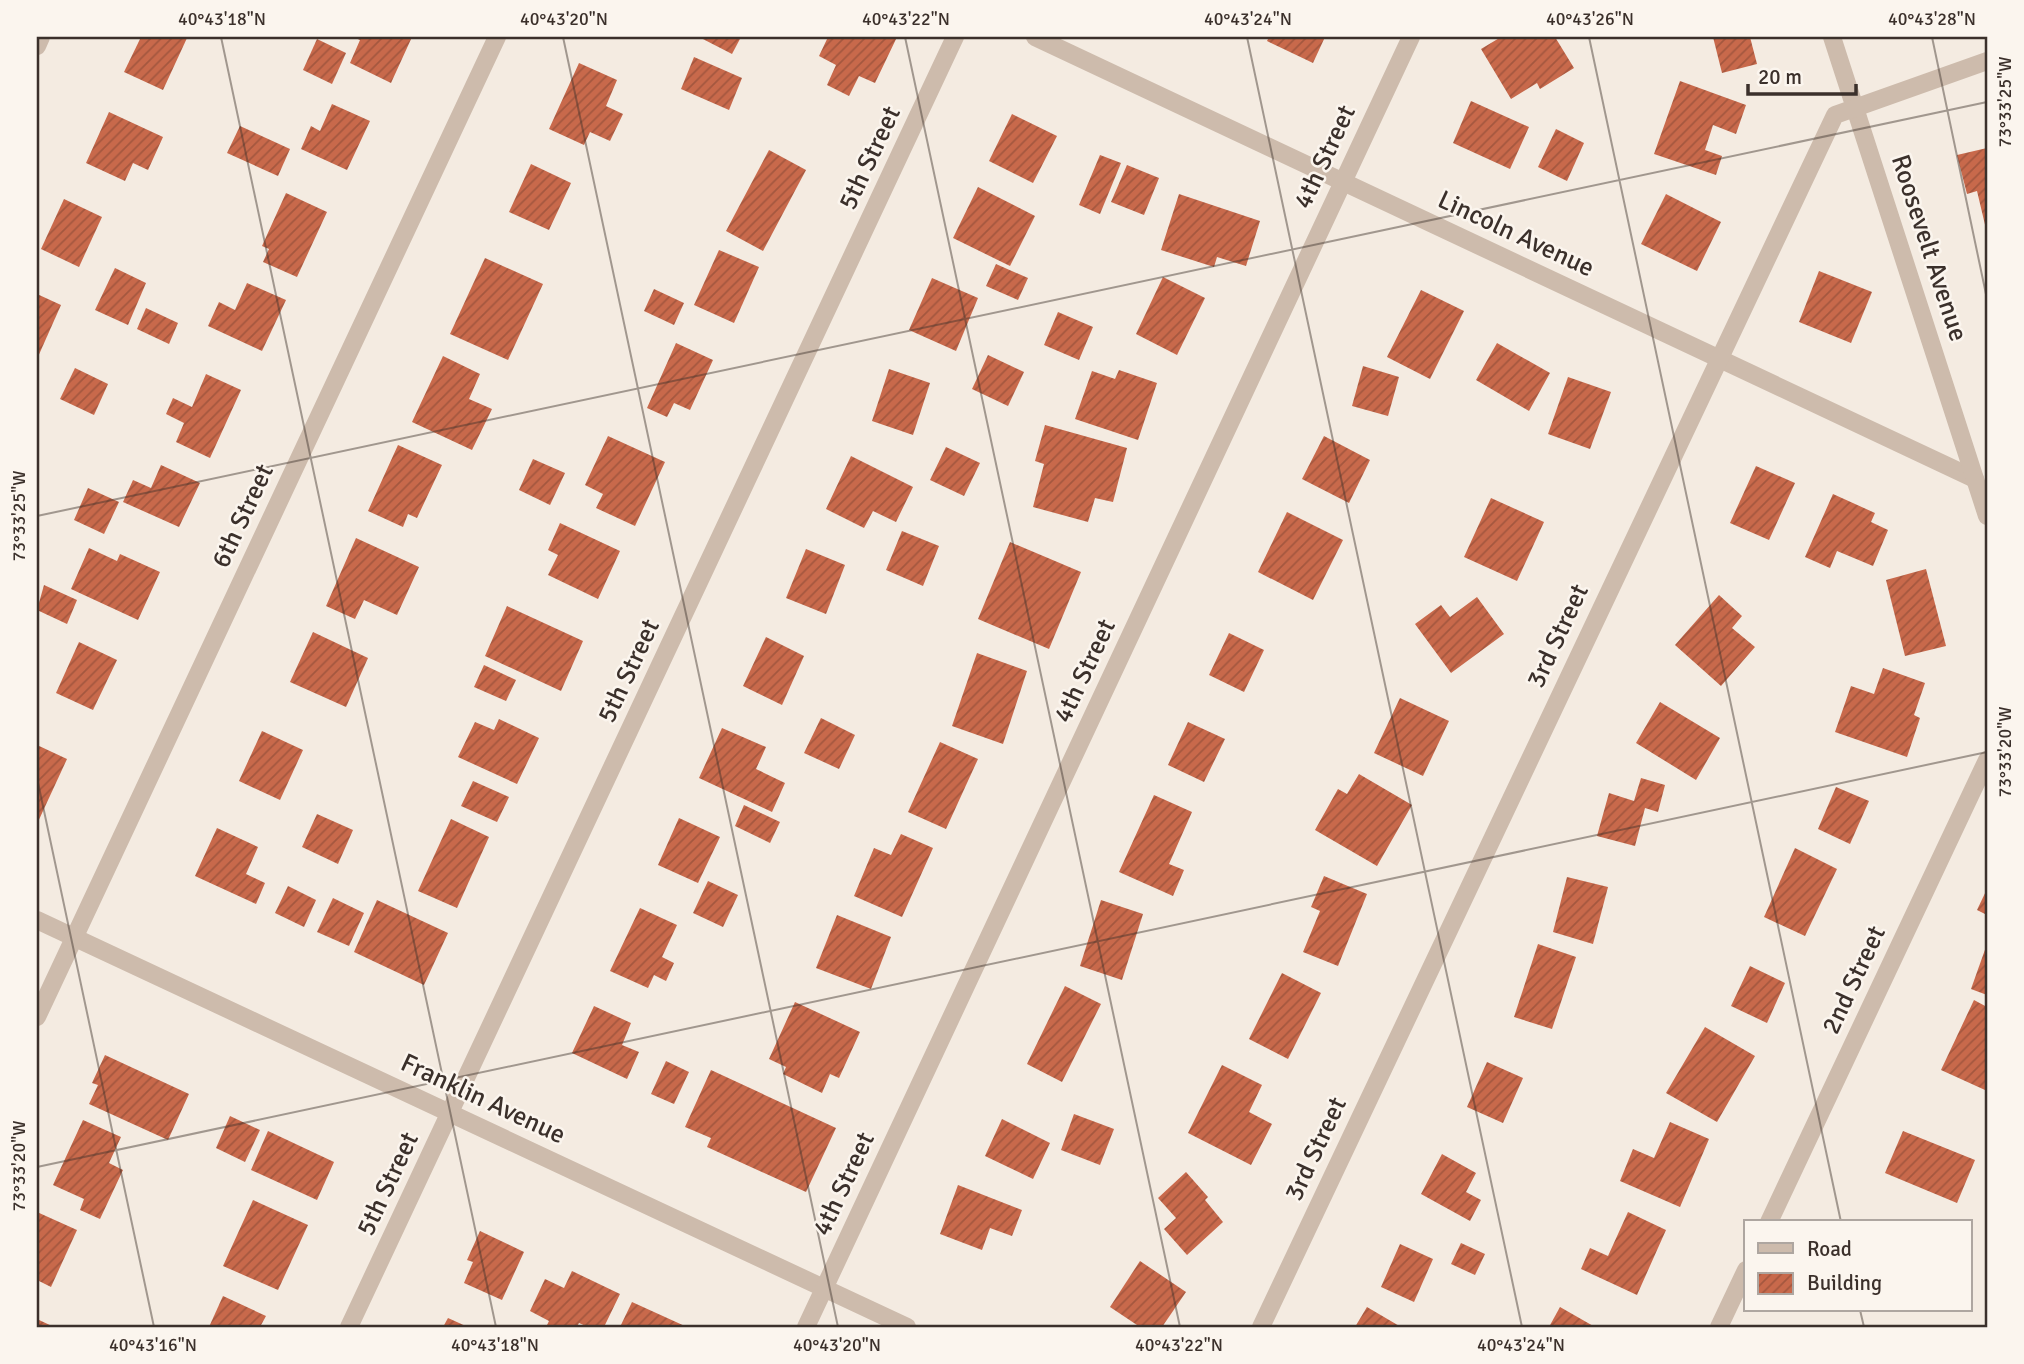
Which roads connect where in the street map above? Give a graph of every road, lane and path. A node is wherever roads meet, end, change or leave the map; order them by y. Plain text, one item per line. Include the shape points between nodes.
1 (41, 37) edge
2 (497, 37) edge
3 (955, 37) edge
4 (1035, 37) edge
5 (1410, 37) edge
6 (1832, 37) edge
7 (37, 46) edge
8 (1987, 61) edge
9 (1856, 107) junction
10 (1343, 182) junction
11 (1718, 358) junction
12 (1975, 479) junction
13 (1987, 516) edge
14 (1987, 760) edge
15 (37, 920) edge
16 (74, 937) junction
17 (37, 1017) edge
18 (450, 1113) junction
19 (1770, 1220) edge
20 (1744, 1274) edge
21 (824, 1289) junction
22 (349, 1327) edge
23 (806, 1327) edge
24 (907, 1327) edge
25 (1261, 1327) edge
26 (1719, 1327) edge

1 - 7 street
2 - 16 street, 6th Street
3 - 18 street, 5th Street
4 - 10 street, Lincoln Avenue
5 - 10 street, 4th Street
6 - 9 street, Roosevelt Avenue
8 - 9 street, 3rd Street
9 - 11 street, 3rd Street via 1835,115
9 - 12 street, Roosevelt Avenue
10 - 11 street, Lincoln Avenue
10 - 21 street, 4th Street
11 - 12 street, Lincoln Avenue
11 - 25 street, 3rd Street
12 - 13 street, Roosevelt Avenue
14 - 19 street, 2nd Street
15 - 16 street, Franklin Avenue
16 - 17 street, 6th Street
16 - 18 street, Franklin Avenue
18 - 21 street, Franklin Avenue
18 - 22 street, 5th Street
20 - 26 street
21 - 23 street, 4th Street
21 - 24 street, Franklin Avenue

